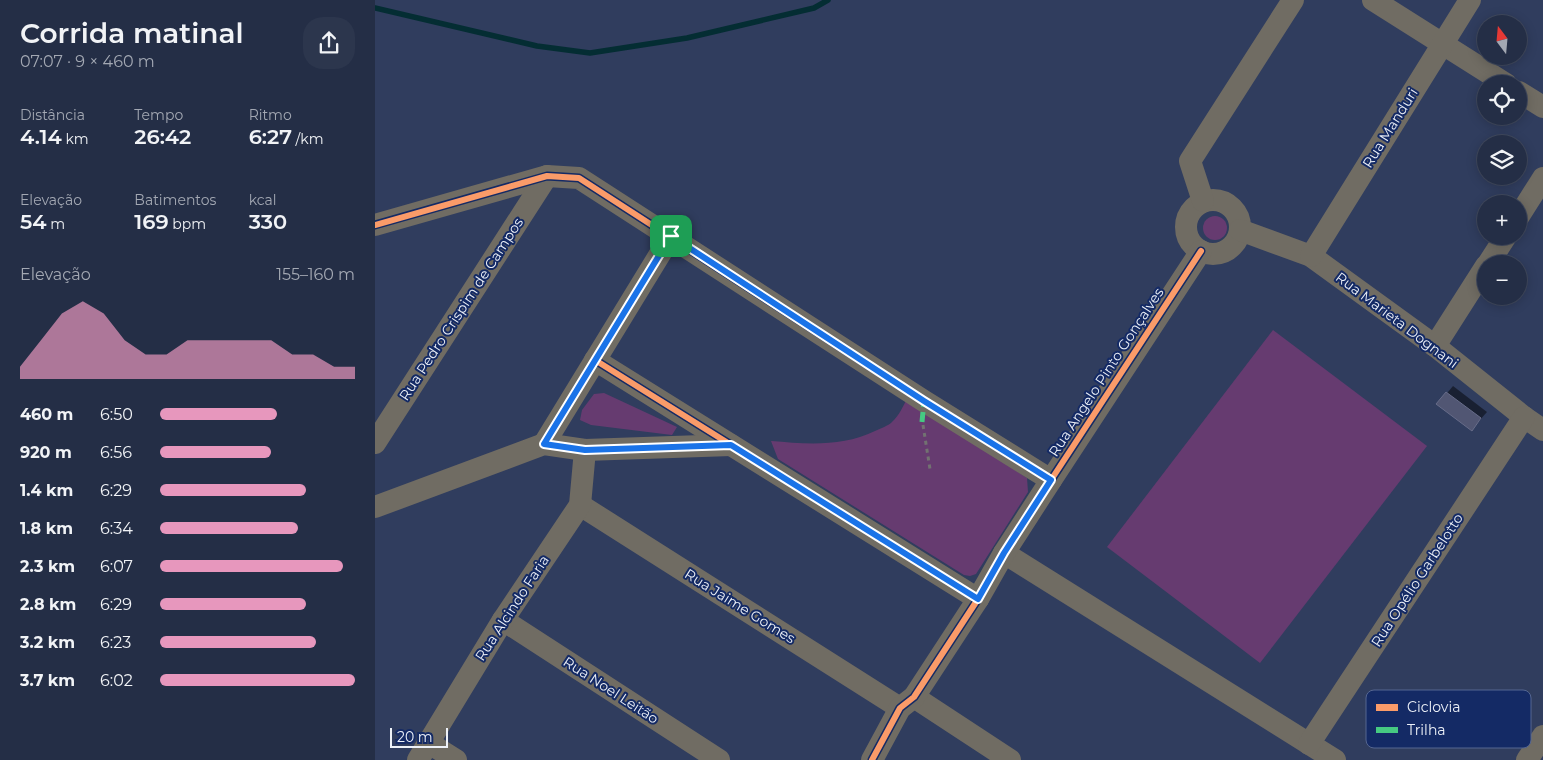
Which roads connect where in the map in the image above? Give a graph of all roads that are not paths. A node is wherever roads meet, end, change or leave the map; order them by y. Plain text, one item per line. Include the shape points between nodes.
1 (1293, 0) edge
2 (1373, 0) edge
3 (1470, 0) edge
4 (1442, 43) junction
5 (1492, 75) edge
6 (1527, 97) edge
7 (1543, 107) edge
8 (547, 176) junction
9 (1543, 178) edge
10 (1203, 201) junction
11 (1527, 203) edge
12 (375, 225) edge
13 (1240, 230) junction
14 (671, 236) junction
15 (1201, 251) junction
16 (1311, 256) junction
17 (1477, 281) edge
18 (1435, 346) junction
19 (595, 360) junction
20 (1524, 416) junction
21 (1543, 430) edge
22 (375, 443) edge
23 (544, 444) junction
24 (731, 445) junction
25 (585, 450) junction
26 (1051, 480) junction
27 (580, 505) junction
28 (375, 507) edge
29 (1004, 553) junction
30 (978, 599) junction
31 (503, 620) junction
32 (907, 703) junction
33 (1543, 736) edge
34 (1309, 744) junction
35 (424, 752) edge
36 (456, 760) edge
37 (719, 760) edge
38 (872, 760) edge
39 (1010, 760) edge
40 (1335, 760) edge
41 (1527, 760) edge

1 - 10 street via 1190,161
2 - 4 street
3 - 4 street, Rua Manduri
4 - 5 street
4 - 16 street, Rua Manduri
6 - 7 street
8 - 12 street
8 - 14 street via 579,178
8 - 22 street, Rua Pedro Crispim de Campos
9 - 11 street
10 - 13 street via 1222,201 1230,206 1240,221
10 - 15 street via 1190,212 1186,229 1193,246
13 - 15 street via 1237,240 1221,253
13 - 16 street, Rua Marieta Dognani
14 - 19 street
14 - 26 street via 923,411
15 - 26 street, Rua Angelo Pinto Gonçalves
16 - 18 street, Rua Marieta Dognani
17 - 18 street
18 - 20 street, Rua Marieta Dognani
19 - 23 street
19 - 24 street
20 - 21 street, Rua Marieta Dognani
20 - 34 street, Rua Opélio Garbelotto
23 - 25 street
23 - 28 street
24 - 25 street
24 - 30 street
25 - 27 street, Rua Alcindo Faria
26 - 29 street, Rua Angelo Pinto Gonçalves
27 - 31 street, Rua Alcindo Faria
27 - 32 street, Rua Jaime Gomes
29 - 30 street, Rua Angelo Pinto Gonçalves
29 - 34 street
30 - 32 street, Rua Angelo Pinto Gonçalves
31 - 35 street, Rua Alcindo Faria
31 - 37 street, Rua Noel Leitão
32 - 38 street, Rua Angelo Pinto Gonçalves
32 - 39 street, Rua Jaime Gomes
33 - 41 street
34 - 40 street
35 - 36 street

